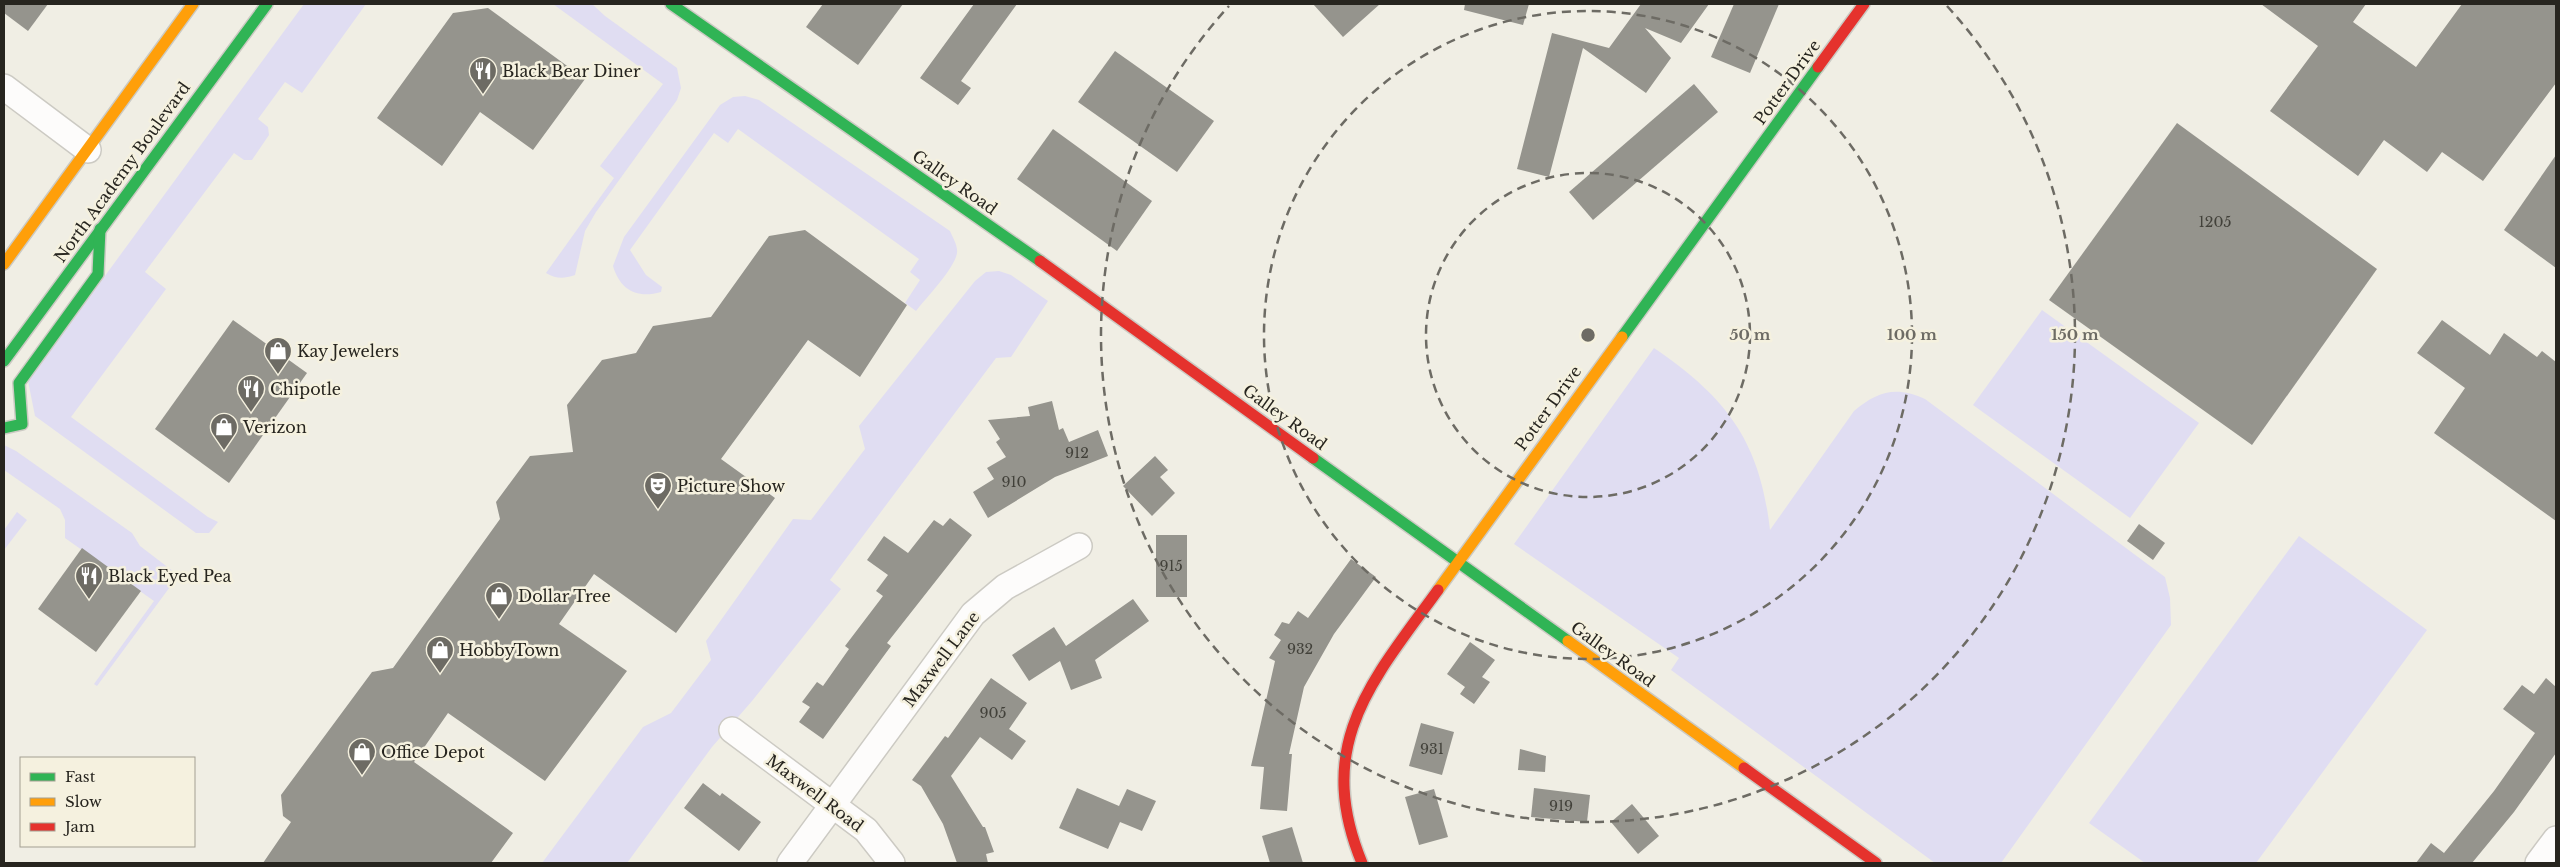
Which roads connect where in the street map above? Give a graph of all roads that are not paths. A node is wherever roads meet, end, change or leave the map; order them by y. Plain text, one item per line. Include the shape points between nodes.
1 (193, 4) edge
2 (267, 4) edge
3 (671, 4) edge
4 (1864, 4) edge
5 (4, 87) edge
6 (88, 150) junction
7 (100, 229) junction
8 (4, 264) edge
9 (4, 360) edge
10 (4, 428) edge
11 (1080, 546) dead end
12 (1456, 561) junction
13 (732, 730) dead end
14 (832, 805) junction
15 (2556, 840) edge
16 (790, 863) edge
17 (892, 863) edge
18 (1362, 863) edge
19 (1876, 863) edge
20 (2538, 863) edge

1 - 6 main road
2 - 7 main road, North Academy Boulevard
3 - 12 main road, Galley Road via 1023,249
4 - 12 main road, Potter Drive
5 - 6 street
6 - 8 main road
7 - 9 main road, North Academy Boulevard
7 - 10 main road via 98,274 19,383 22,424
11 - 14 street, Maxwell Lane via 1005,587 973,614
12 - 18 main road, Potter Drive via 1375,676 1348,742 1346,796 1350,827
12 - 19 main road, Galley Road
13 - 14 street, Maxwell Road
14 - 16 street, Maxwell Lane
14 - 17 street, Maxwell Road via 866,830
15 - 20 street

